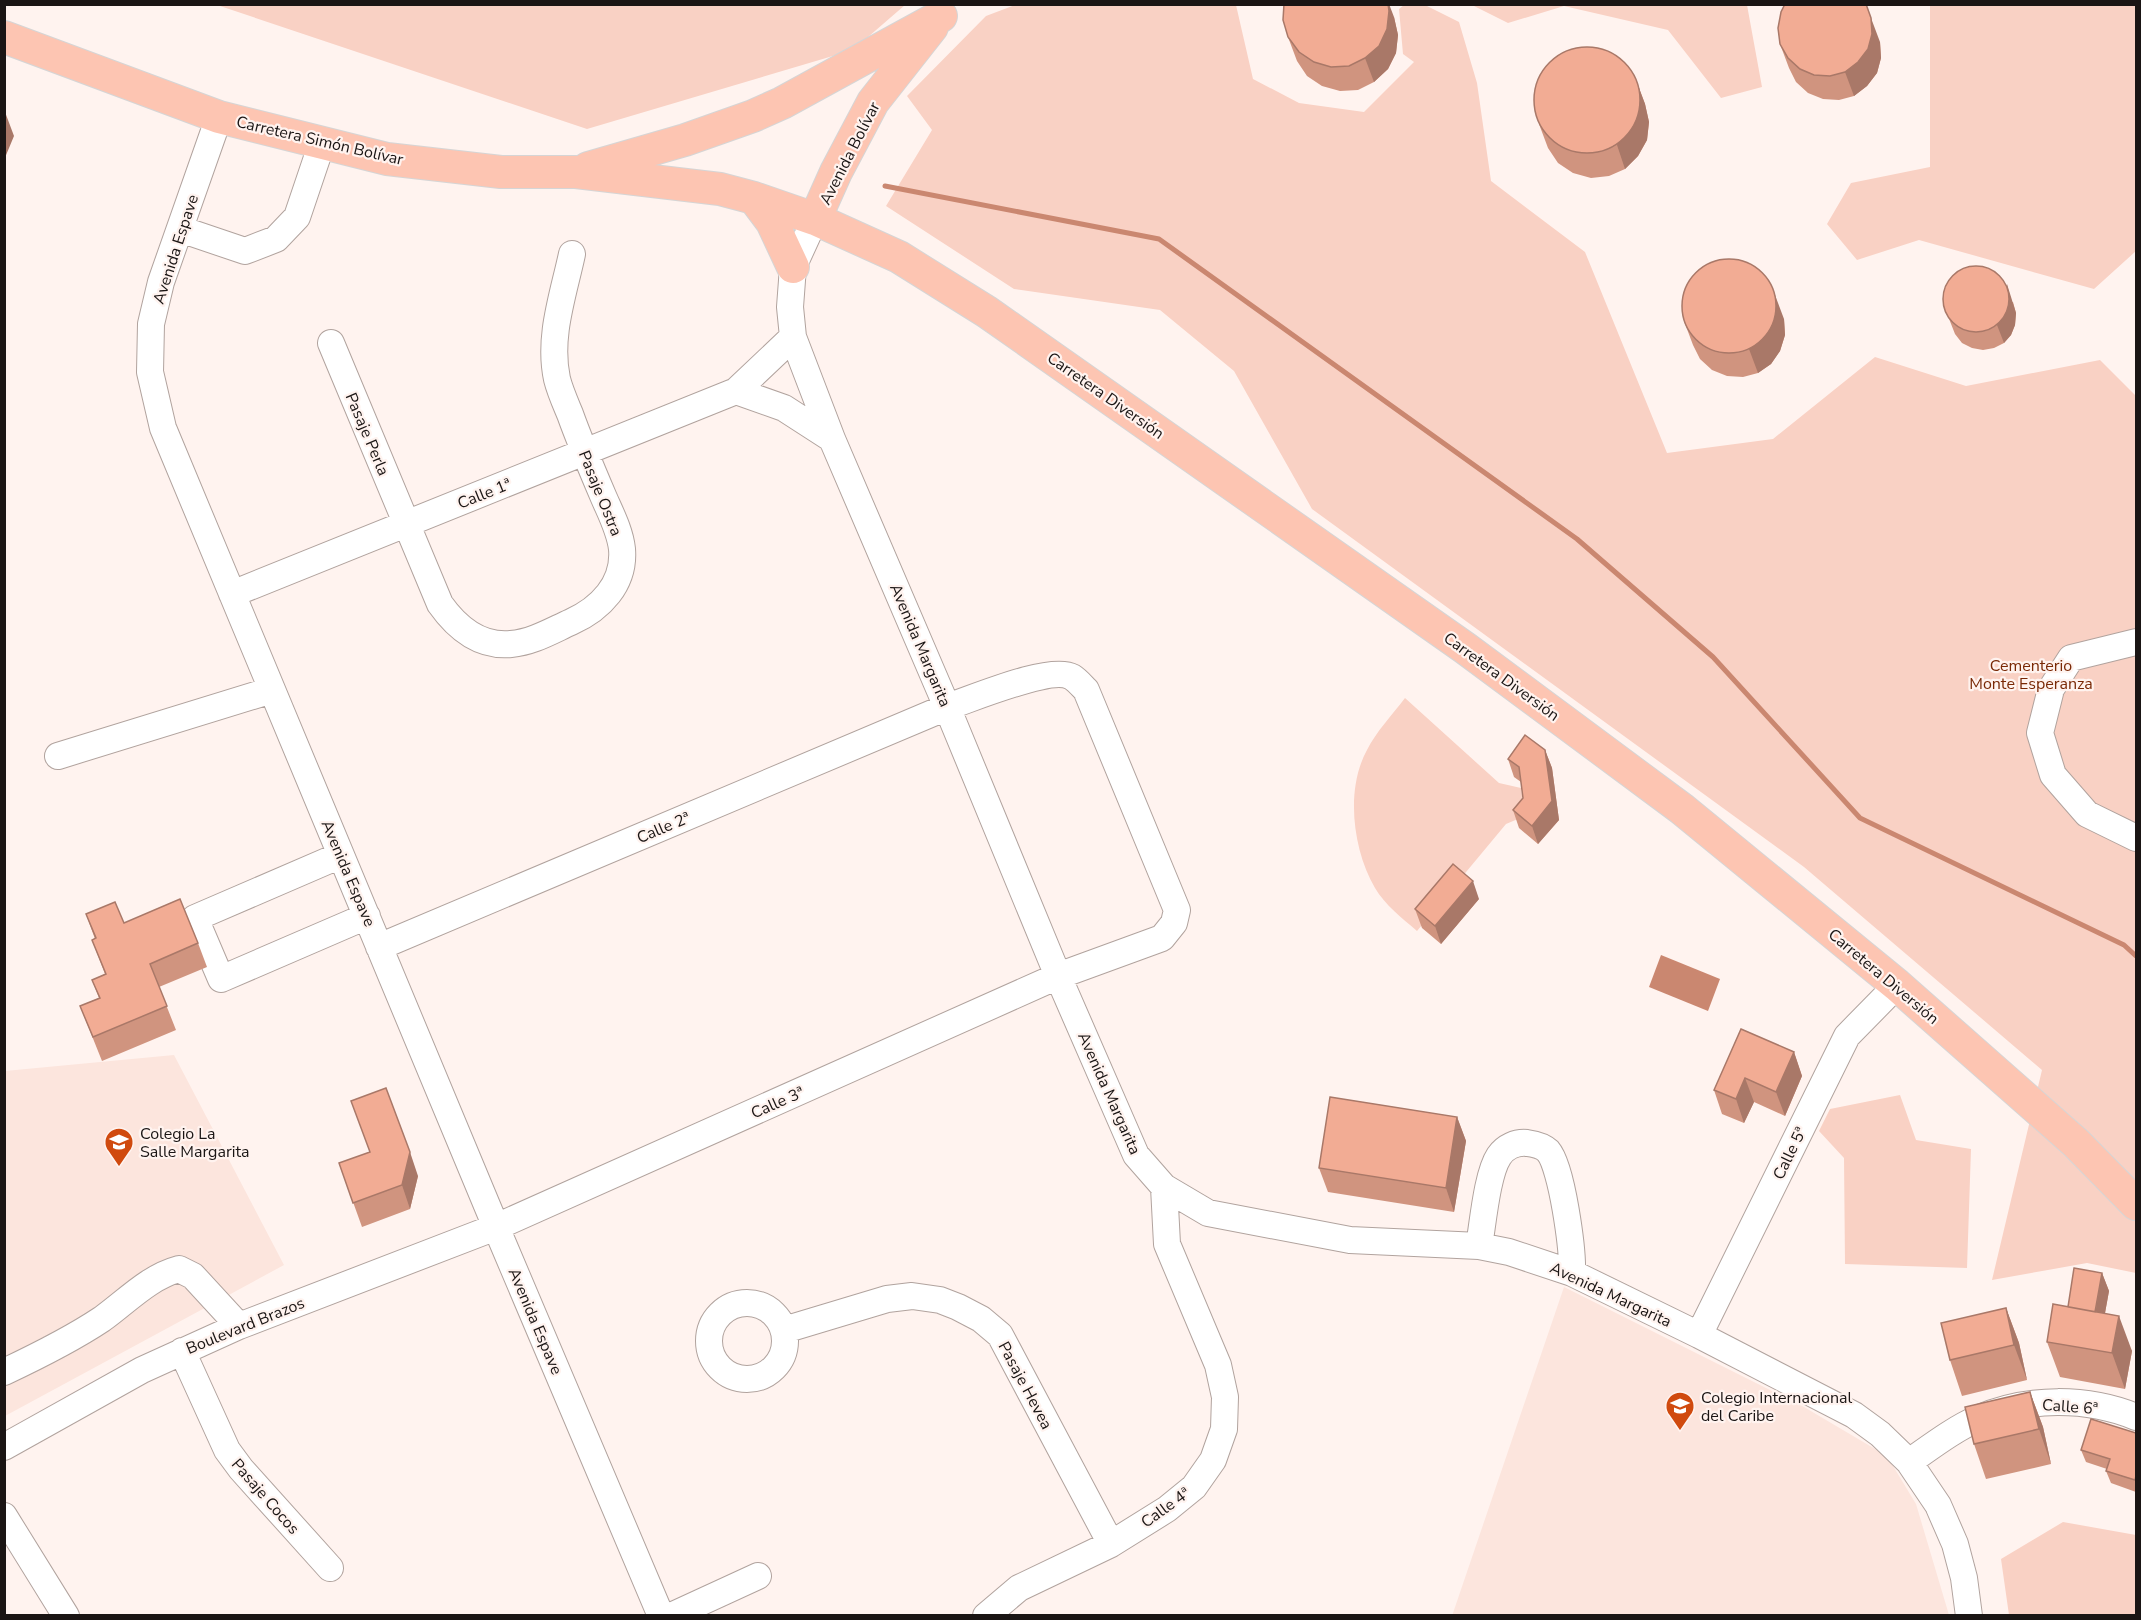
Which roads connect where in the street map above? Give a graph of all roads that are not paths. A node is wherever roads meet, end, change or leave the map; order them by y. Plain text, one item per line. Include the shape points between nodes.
1 (946, 10) edge
2 (4, 37) edge
3 (219, 117) junction
4 (322, 143) junction
5 (647, 151) junction
6 (576, 172) junction
7 (720, 189) junction
8 (754, 198) junction
9 (815, 219) junction
10 (180, 229) junction
11 (572, 254) dead end
12 (793, 267) junction
13 (793, 337) junction
14 (331, 343) dead end
15 (736, 391) junction
16 (832, 439) junction
17 (584, 452) junction
18 (406, 524) junction
19 (232, 594) junction
20 (2136, 642) edge
21 (272, 690) junction
22 (947, 707) junction
23 (58, 756) dead end
24 (2136, 838) edge
25 (341, 855) junction
26 (367, 916) junction
27 (379, 947) junction
28 (1058, 976) junction
29 (1898, 985) junction
30 (1164, 1187) junction
31 (2136, 1204) edge
32 (496, 1227) junction
33 (1479, 1246) junction
34 (1572, 1273) junction
35 (239, 1326) junction
36 (784, 1330) dead end
37 (1700, 1335) junction
38 (182, 1352) junction
39 (4, 1372) edge
40 (2136, 1417) edge
41 (4, 1447) edge
42 (1909, 1462) junction
43 (4, 1516) edge
44 (1111, 1544) junction
45 (330, 1568) dead end
46 (758, 1576) dead end
47 (66, 1616) edge
48 (661, 1616) edge
49 (671, 1616) edge
50 (986, 1616) edge
51 (1969, 1616) edge

1 - 5 main road via 782,103
1 - 9 main road, Avenida Bolívar via 873,102
2 - 3 main road, Carretera Simón Bolívar
3 - 4 main road, Carretera Simón Bolívar
3 - 10 street, Avenida Espave
4 - 6 main road, Carretera Simón Bolívar via 387,159 501,172
4 - 10 street via 297,217 276,239 245,251
5 - 6 main road
5 - 7 main road, Carretera Simón Bolívar via 685,164
6 - 7 main road, Carretera Simón Bolívar
7 - 8 main road, Carretera Simón Bolívar
8 - 9 main road, Carretera Simón Bolívar
8 - 12 main road via 772,222
9 - 12 street, Avenida Margarita
9 - 29 main road, Carretera Diversión via 899,257 987,312 1455,641 1682,809
10 - 19 street, Avenida Espave via 161,282 152,324 150,372 163,428
11 - 17 street, Pasaje Ostra via 553,354 558,382
12 - 13 street, Avenida Margarita
13 - 15 street
13 - 16 street, Avenida Margarita
14 - 18 street, Pasaje Perla
15 - 16 street via 784,408
15 - 17 street, Calle 1ª
16 - 22 street, Avenida Margarita
17 - 18 street, Calle 1ª
17 - 18 street, Pasaje Ostra via 617,528 622,550 620,570 613,590 600,605 537,638 504,645 485,642 452,621 440,604
18 - 19 street, Calle 1ª
19 - 21 street, Avenida Espave
20 - 24 street via 2071,658 2051,689 2040,733 2053,775 2087,814
21 - 23 street
21 - 25 street, Avenida Espave
22 - 27 street, Calle 2ª
22 - 28 street, Avenida Margarita
22 - 28 street, Calle 2ª via 1039,676 1071,676 1086,690 1177,910 1174,923 1162,938
25 - 26 street, Avenida Espave
25 - 26 street via 195,918 221,979
26 - 27 street, Avenida Espave
27 - 32 street, Avenida Espave
28 - 30 street, Avenida Margarita via 1136,1155
28 - 32 street, Calle 3ª
29 - 31 main road, Carretera Diversión via 2076,1143
29 - 37 street, Calle 5ª via 1846,1036
30 - 33 street, Avenida Margarita via 1208,1213 1317,1234 1350,1240
30 - 44 street, Calle 4ª via 1167,1244 1218,1365 1225,1397 1224,1429 1213,1460 1194,1487
32 - 35 street, Boulevard Brazos
32 - 48 street, Avenida Espave
33 - 34 street, Avenida Margarita
33 - 34 street via 1492,1168 1499,1156 1516,1143 1539,1146 1556,1165
34 - 37 street, Avenida Margarita
35 - 38 street, Boulevard Brazos
35 - 39 street via 193,1276 179,1269 162,1274 101,1319
36 - 44 street, Pasaje Hevea via 887,1299 912,1296 940,1300 981,1319 1000,1335
37 - 42 street, Avenida Margarita via 1854,1415
38 - 41 street, Boulevard Brazos
38 - 45 street, Pasaje Cocos via 227,1450
40 - 42 street, Calle 6ª via 2088,1404 2014,1406 1979,1418
42 - 51 street, Avenida Margarita via 1938,1505 1955,1544
43 - 47 street
44 - 50 street, Calle 4ª via 1019,1588
46 - 49 street

